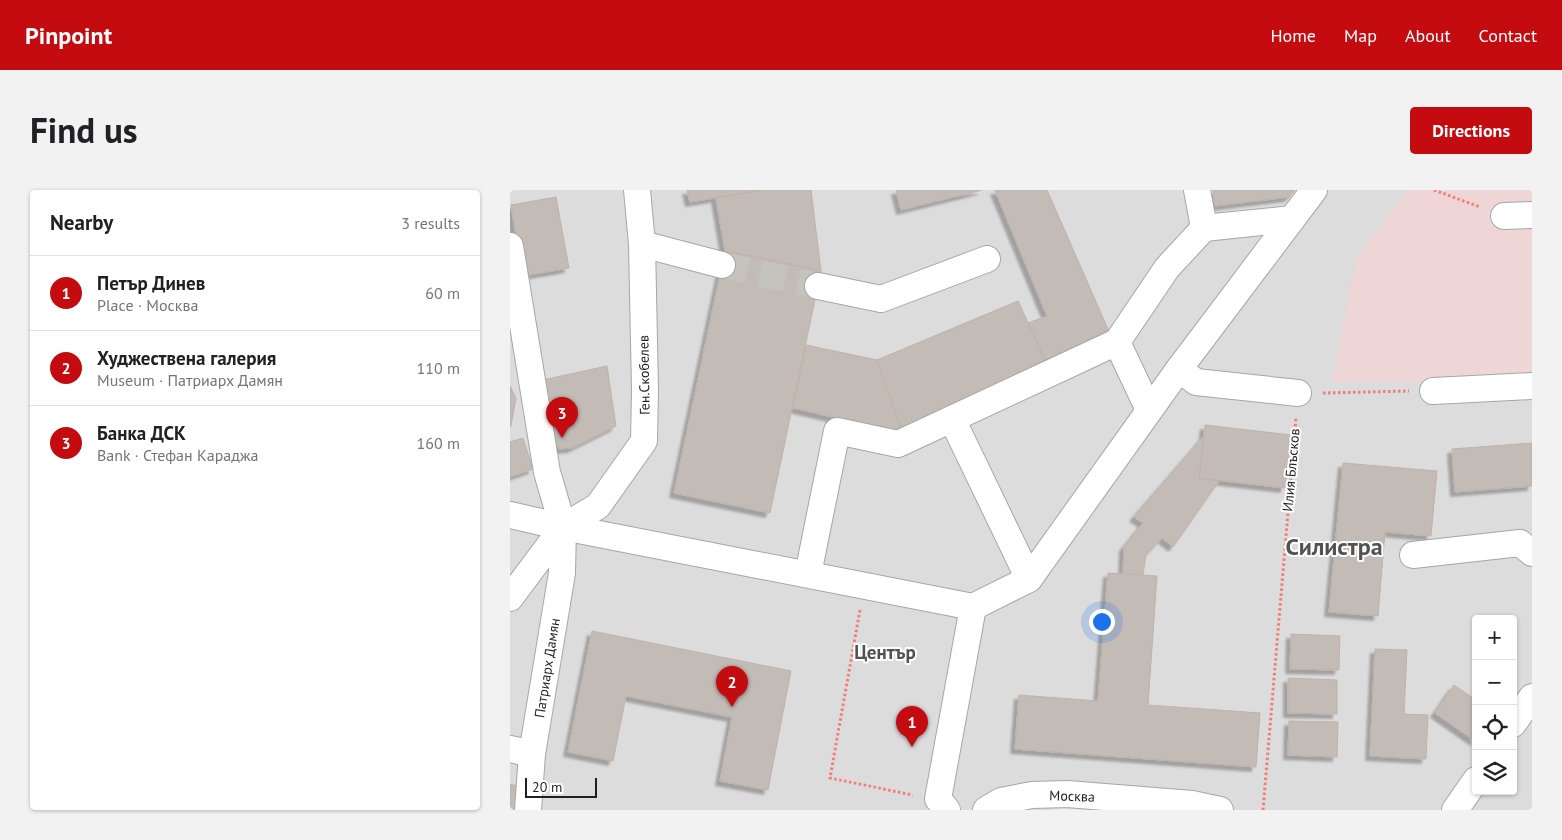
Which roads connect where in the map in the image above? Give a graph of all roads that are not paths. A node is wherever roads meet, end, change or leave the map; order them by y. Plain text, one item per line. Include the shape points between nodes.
1 (637, 190) edge
2 (1197, 190) edge
3 (1314, 190) edge
4 (1532, 215) edge
5 (1504, 216) road end
6 (1292, 219) junction
7 (1204, 228) junction
8 (642, 244) junction
9 (510, 246) edge
10 (987, 259) dead end
11 (722, 265) tunnel mouth
12 (818, 286) tunnel mouth
13 (1116, 342) junction
14 (1179, 369) junction
15 (1532, 386) edge
16 (1433, 391) road end
17 (1298, 393) road end
18 (1149, 410) junction
19 (952, 419) junction
20 (510, 515) edge
21 (563, 527) junction
22 (1528, 546) edge
23 (1413, 555) dead end
24 (808, 574) junction
25 (1029, 579) junction
26 (510, 598) edge
27 (973, 607) junction
28 (1532, 697) edge
29 (1517, 718) edge
30 (521, 752) edge
31 (1472, 786) edge
32 (942, 805) edge
33 (528, 810) edge
34 (986, 810) edge
35 (1220, 810) edge
36 (1455, 810) edge

1 - 8 street, Ген.Скобелев
2 - 7 street
3 - 6 street
4 - 5 street
6 - 7 street
6 - 14 street
7 - 13 street via 1167,268
8 - 11 street
8 - 21 street, Ген.Скобелев via 644,441 598,506
9 - 21 street, Патриарх Дамян via 547,472
10 - 12 street via 881,299
13 - 18 street
13 - 19 street
14 - 17 street via 1196,382
14 - 18 street
15 - 16 street
18 - 25 street
19 - 24 street via 898,444 836,431
19 - 25 street
20 - 21 street
21 - 24 street
21 - 26 street
21 - 30 street, Патриарх Дамян via 562,574
22 - 23 street
24 - 27 street
25 - 27 street
27 - 32 street
28 - 29 street
30 - 33 street, Патриарх Дамян
31 - 36 street
34 - 35 street, Москва via 1001,801 1032,795 1067,794 1192,804

